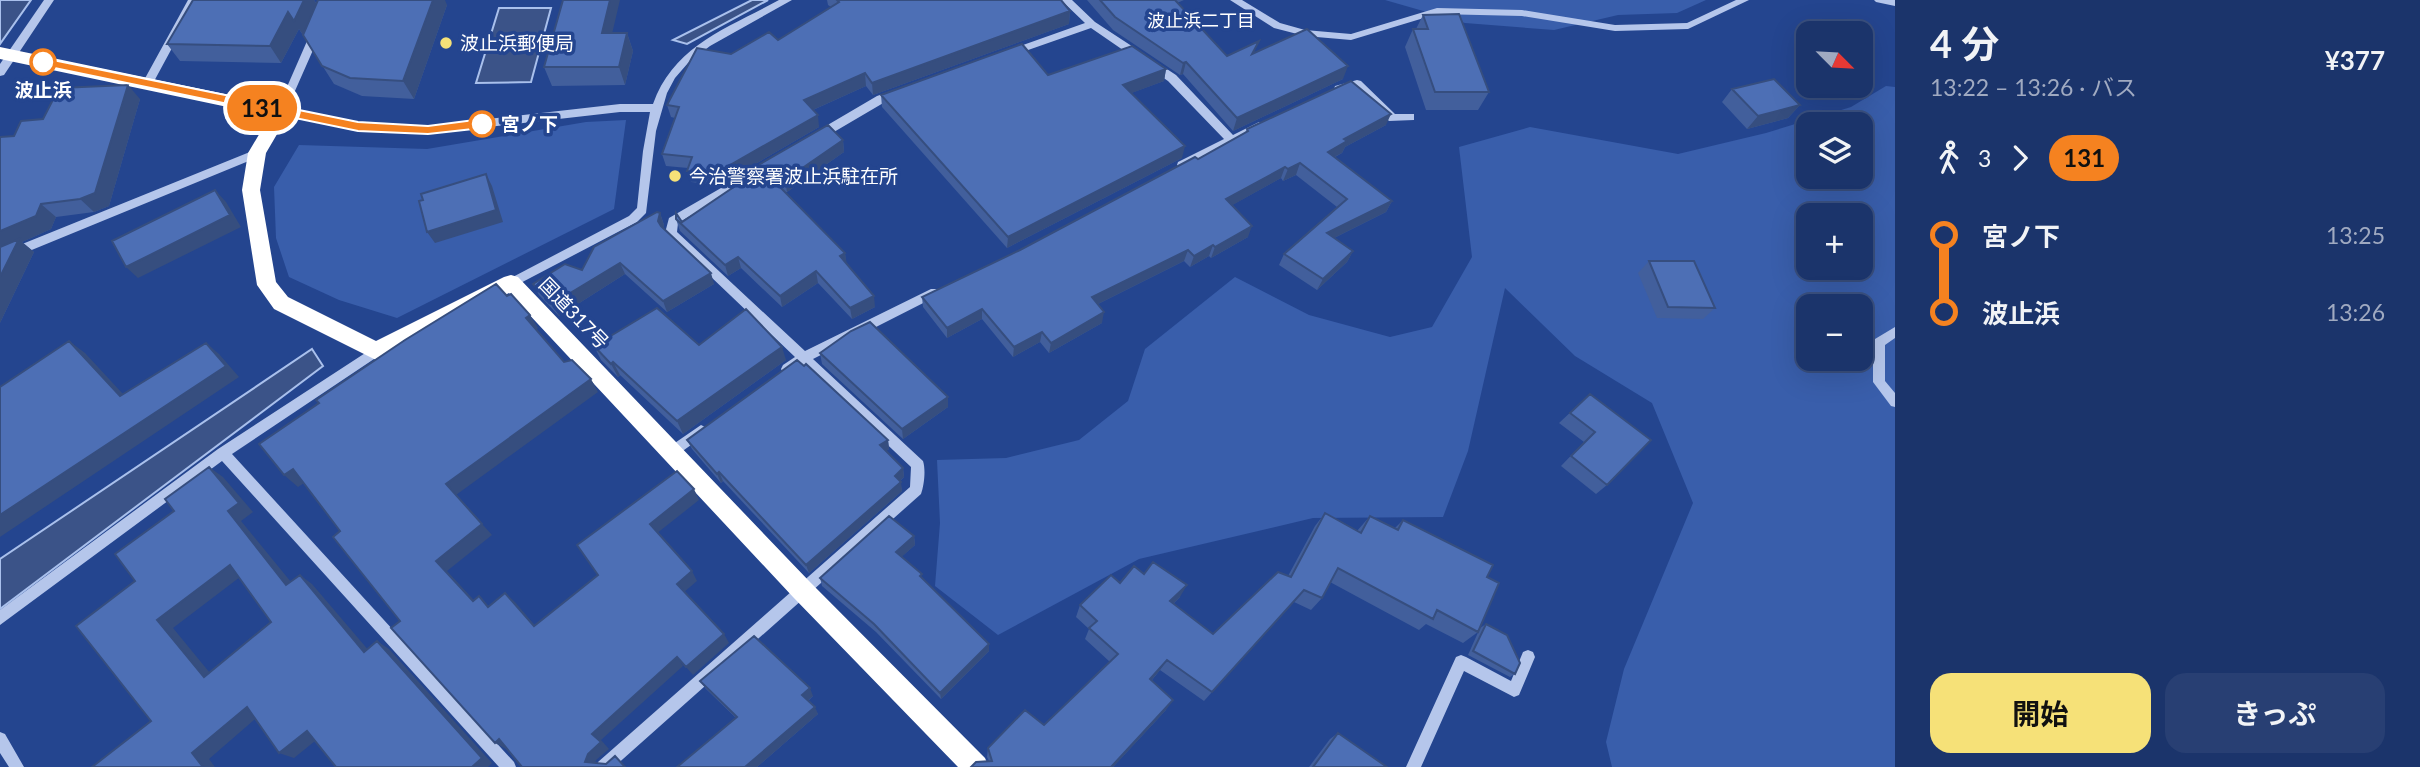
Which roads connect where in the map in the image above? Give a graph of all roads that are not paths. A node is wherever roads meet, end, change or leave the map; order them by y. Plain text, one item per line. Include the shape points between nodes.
1 (49, 0) edge
2 (193, 0) edge
3 (787, 0) edge
4 (1066, 0) edge
5 (1235, 0) edge
6 (1744, 0) edge
7 (1879, 0) edge
8 (1895, 3) edge
9 (1092, 24) junction
10 (319, 25) edge
11 (6, 55) edge
12 (993, 59) edge
13 (0, 72) edge
14 (148, 82) junction
15 (905, 90) edge
16 (1325, 96) edge
17 (656, 108) junction
18 (281, 112) junction
19 (1410, 117) dead end
20 (1266, 123) edge
21 (811, 139) edge
22 (1231, 139) junction
23 (257, 153) junction
24 (765, 167) edge
25 (1171, 172) edge
26 (657, 215) junction
27 (0, 258) edge
28 (511, 283) junction
29 (944, 288) edge
30 (1895, 332) edge
31 (376, 351) junction
32 (803, 358) junction
33 (781, 373) edge
34 (1895, 402) edge
35 (716, 420) edge
36 (673, 451) junction
37 (222, 453) junction
38 (801, 589) junction
39 (0, 618) edge
40 (1528, 657) dead end
41 (0, 739) edge
42 (17, 767) edge
43 (509, 767) edge
44 (603, 767) edge
45 (976, 767) edge
46 (1413, 767) edge

1 - 11 street
2 - 14 street
3 - 17 street via 696,51 665,87
4 - 9 street
5 - 6 street via 1278,26 1351,37 1437,11 1522,13 1615,28 1688,26
7 - 8 street
9 - 12 street
9 - 22 street via 1172,79
10 - 18 street
11 - 13 street
11 - 14 highway
14 - 18 highway
15 - 21 street
16 - 19 street via 1357,84 1393,118
17 - 18 street via 428,130 358,126
17 - 26 street
18 - 23 highway
20 - 22 street
22 - 25 street
23 - 27 street
23 - 31 highway via 251,190 267,285 281,303
24 - 26 street
26 - 28 street via 633,219
26 - 32 street
28 - 31 highway, 国道317号
28 - 36 highway, 国道317号
29 - 32 street
30 - 34 street via 1879,343 1879,382
31 - 37 street
32 - 33 street
32 - 38 street via 918,464 916,490
35 - 36 street
36 - 38 highway, 国道317号
37 - 39 street
37 - 43 street
38 - 44 street
38 - 45 highway, 国道317号
40 - 46 street via 1514,690 1461,662
41 - 42 street

